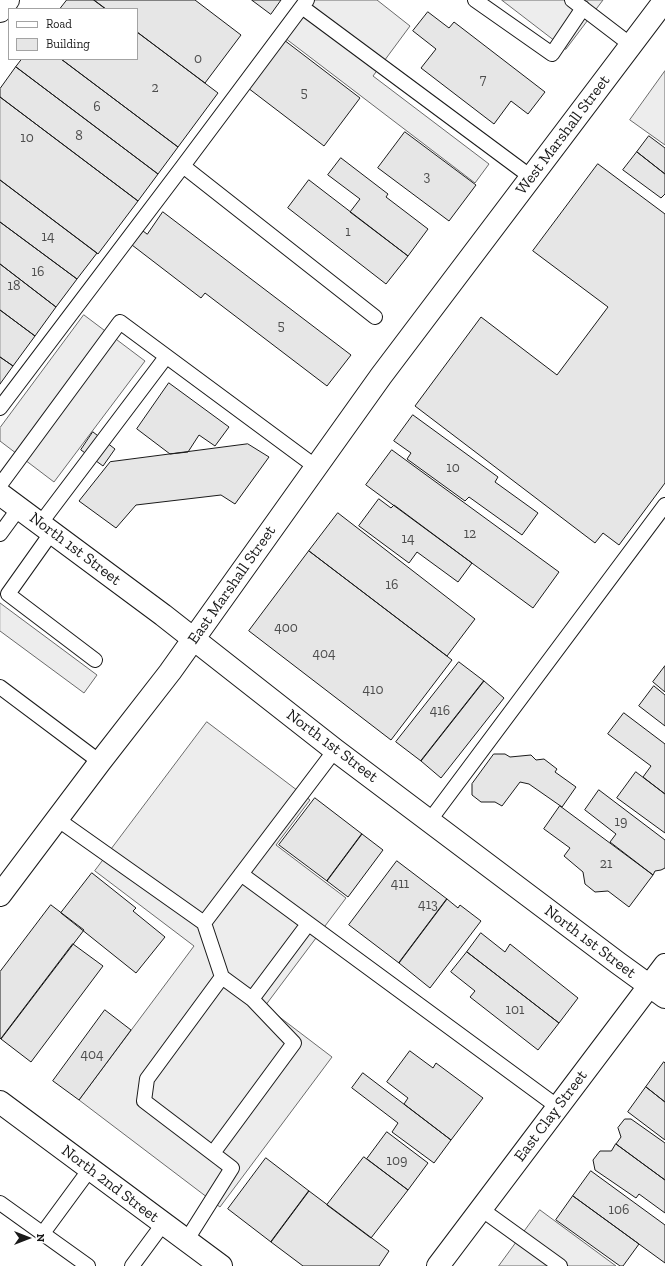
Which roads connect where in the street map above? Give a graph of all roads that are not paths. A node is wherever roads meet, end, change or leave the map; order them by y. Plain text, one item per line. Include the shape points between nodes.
1 (8, 0) edge
2 (475, 0) edge
3 (665, 0) edge
4 (305, 4) edge
5 (578, 4) edge
6 (0, 11) edge
7 (631, 45) junction
8 (183, 166) junction
9 (531, 177) junction
10 (460, 270) joint
11 (375, 317) dead end
12 (166, 357) junction
13 (0, 408) edge
14 (316, 467) junction
15 (0, 485) edge
16 (0, 494) edge
17 (665, 505) edge
18 (19, 508) junction
19 (46, 528) junction
20 (0, 534) edge
21 (194, 639) junction
22 (95, 660) dead end
23 (0, 687) edge
24 (335, 750) junction
25 (100, 762) junction
26 (57, 819) junction
27 (430, 820) junction
28 (241, 874) junction
29 (0, 895) edge
30 (204, 923) junction
31 (308, 924) junction
32 (665, 965) edge
33 (222, 977) junction
34 (657, 991) edge
35 (252, 999) junction
36 (0, 1102) edge
37 (558, 1107) junction
38 (213, 1153) junction
39 (90, 1169) junction
40 (0, 1203) edge
41 (481, 1209) junction
42 (163, 1224) junction
43 (43, 1233) junction
44 (186, 1241) junction
45 (88, 1266) edge
46 (132, 1266) edge
47 (221, 1266) edge
48 (438, 1266) edge
49 (560, 1266) edge

1 - 6 street
2 - 5 lane via 552,54
3 - 7 street, West Marshall Street
4 - 8 lane
4 - 9 lane
5 - 7 lane
7 - 9 street, West Marshall Street
8 - 11 lane
8 - 13 lane
9 - 10 street, West Marshall Street
10 - 14 street, East Marshall Street
12 - 14 lane
12 - 15 lane via 120,322
12 - 19 lane
14 - 21 street, East Marshall Street
16 - 18 street, North 1st Street
17 - 27 lane
18 - 19 street, North 1st Street
18 - 20 lane
19 - 21 street, North 1st Street
19 - 22 lane via 8,594
21 - 24 street, North 1st Street
21 - 25 street, East Marshall Street
23 - 25 lane
24 - 27 street, North 1st Street
24 - 28 lane
25 - 26 street, East Marshall Street
26 - 29 street, East Marshall Street
26 - 30 lane
27 - 34 street, North 1st Street
28 - 30 lane
28 - 31 lane
30 - 33 lane
31 - 35 lane
31 - 37 lane
32 - 34 street, East Clay Street
33 - 35 lane
33 - 38 lane via 147,1079 144,1101
34 - 37 street, East Clay Street
35 - 38 lane via 294,1043
36 - 39 street, North 2nd Street
37 - 41 street, East Clay Street
38 - 44 lane via 232,1168
39 - 42 street, North 2nd Street
39 - 43 lane
40 - 43 lane
41 - 48 street, East Clay Street
41 - 49 lane
42 - 44 street, North 2nd Street
42 - 46 lane
43 - 45 lane
44 - 47 street, North 2nd Street

